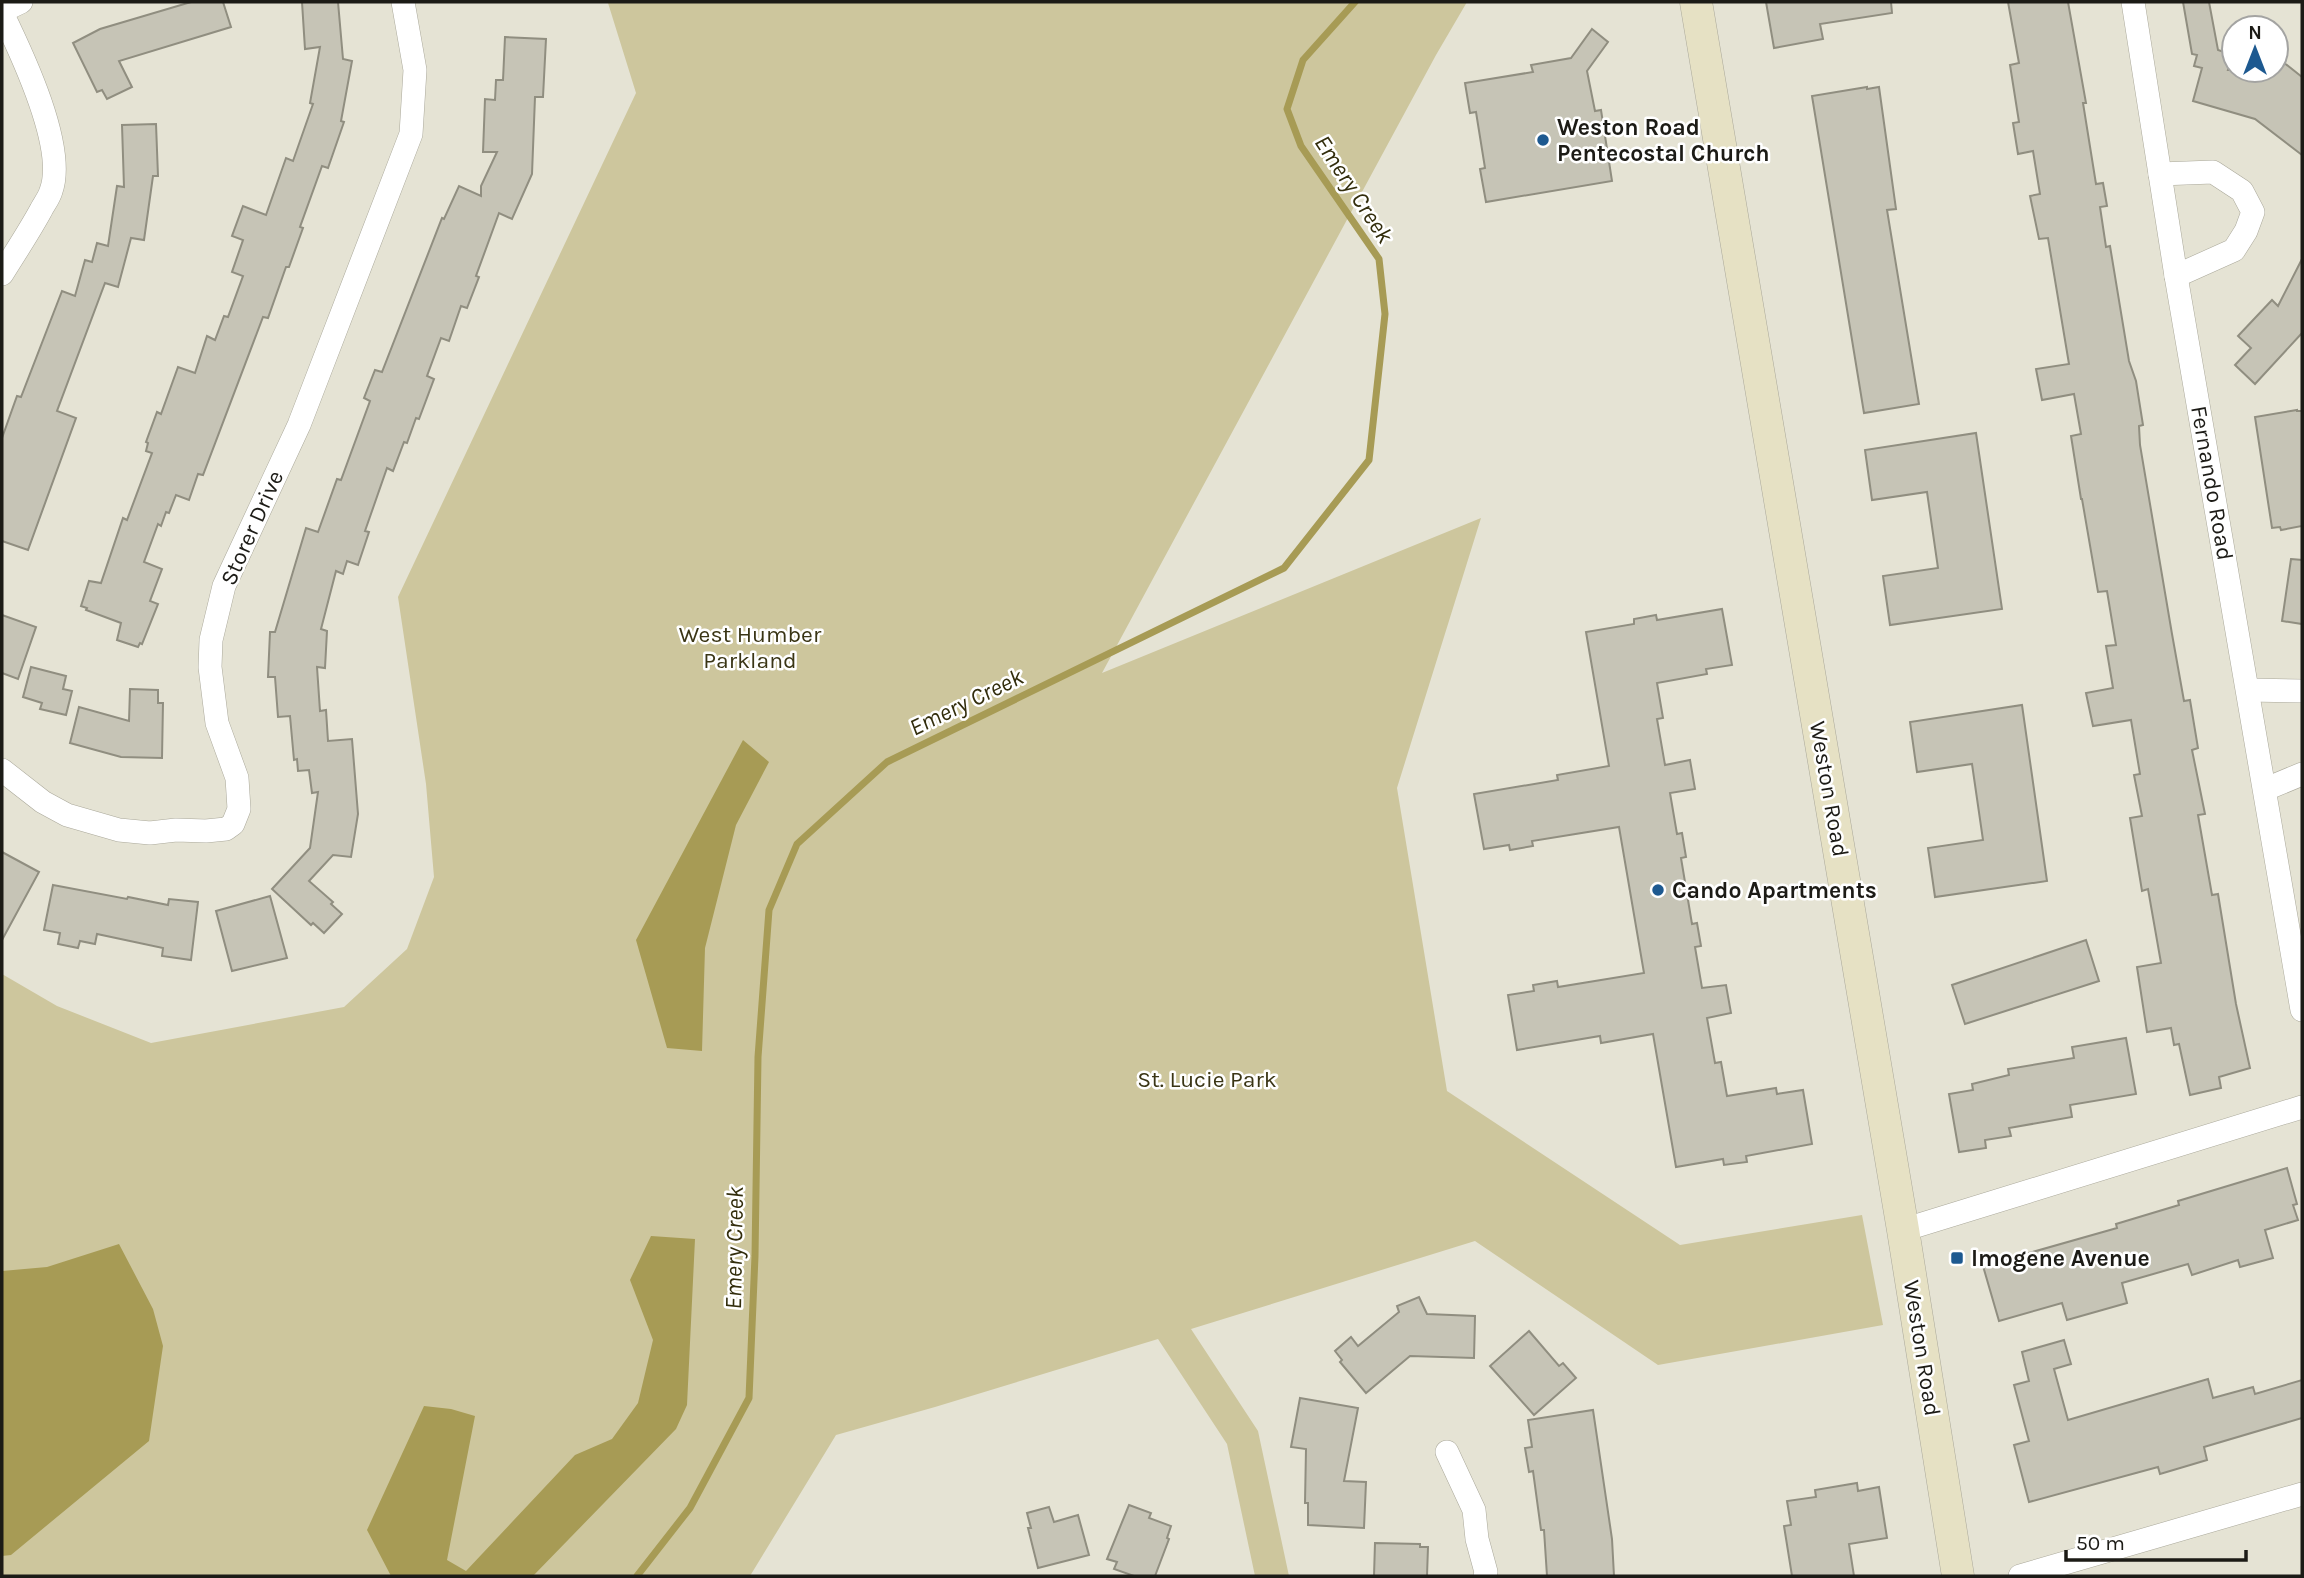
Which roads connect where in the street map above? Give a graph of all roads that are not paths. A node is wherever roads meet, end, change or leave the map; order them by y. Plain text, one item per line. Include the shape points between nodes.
1 (21, 2) edge
2 (403, 2) edge
3 (1696, 2) edge
4 (2133, 2) edge
5 (2, 12) edge
6 (2160, 174) junction
7 (2, 274) edge
8 (2176, 276) junction
9 (2248, 690) junction
10 (2302, 691) edge
11 (2, 770) edge
12 (2302, 774) edge
13 (2266, 789) junction
14 (2302, 1010) edge
15 (2302, 1107) edge
16 (1903, 1230) junction
17 (1447, 1452) dead end
18 (2302, 1494) edge
19 (1485, 1576) edge
20 (1958, 1576) edge
21 (2020, 1576) edge

1 - 5 street
2 - 11 street, Storer Drive via 415,70 411,134 299,425 224,586 211,640 217,723 237,778 239,809 233,824 226,830 119,830 67,815
3 - 16 main road, Weston Road
4 - 6 street, Fernando Road
5 - 7 street via 42,110 54,151 55,175 51,192
6 - 8 street, Fernando Road
6 - 8 street via 2213,172 2242,191 2253,212 2234,250
8 - 9 street, Fernando Road
9 - 10 street
9 - 13 street, Fernando Road
12 - 13 street
13 - 14 street, Fernando Road
15 - 16 street
16 - 20 main road, Weston Road
17 - 19 street via 1474,1510
18 - 21 street

